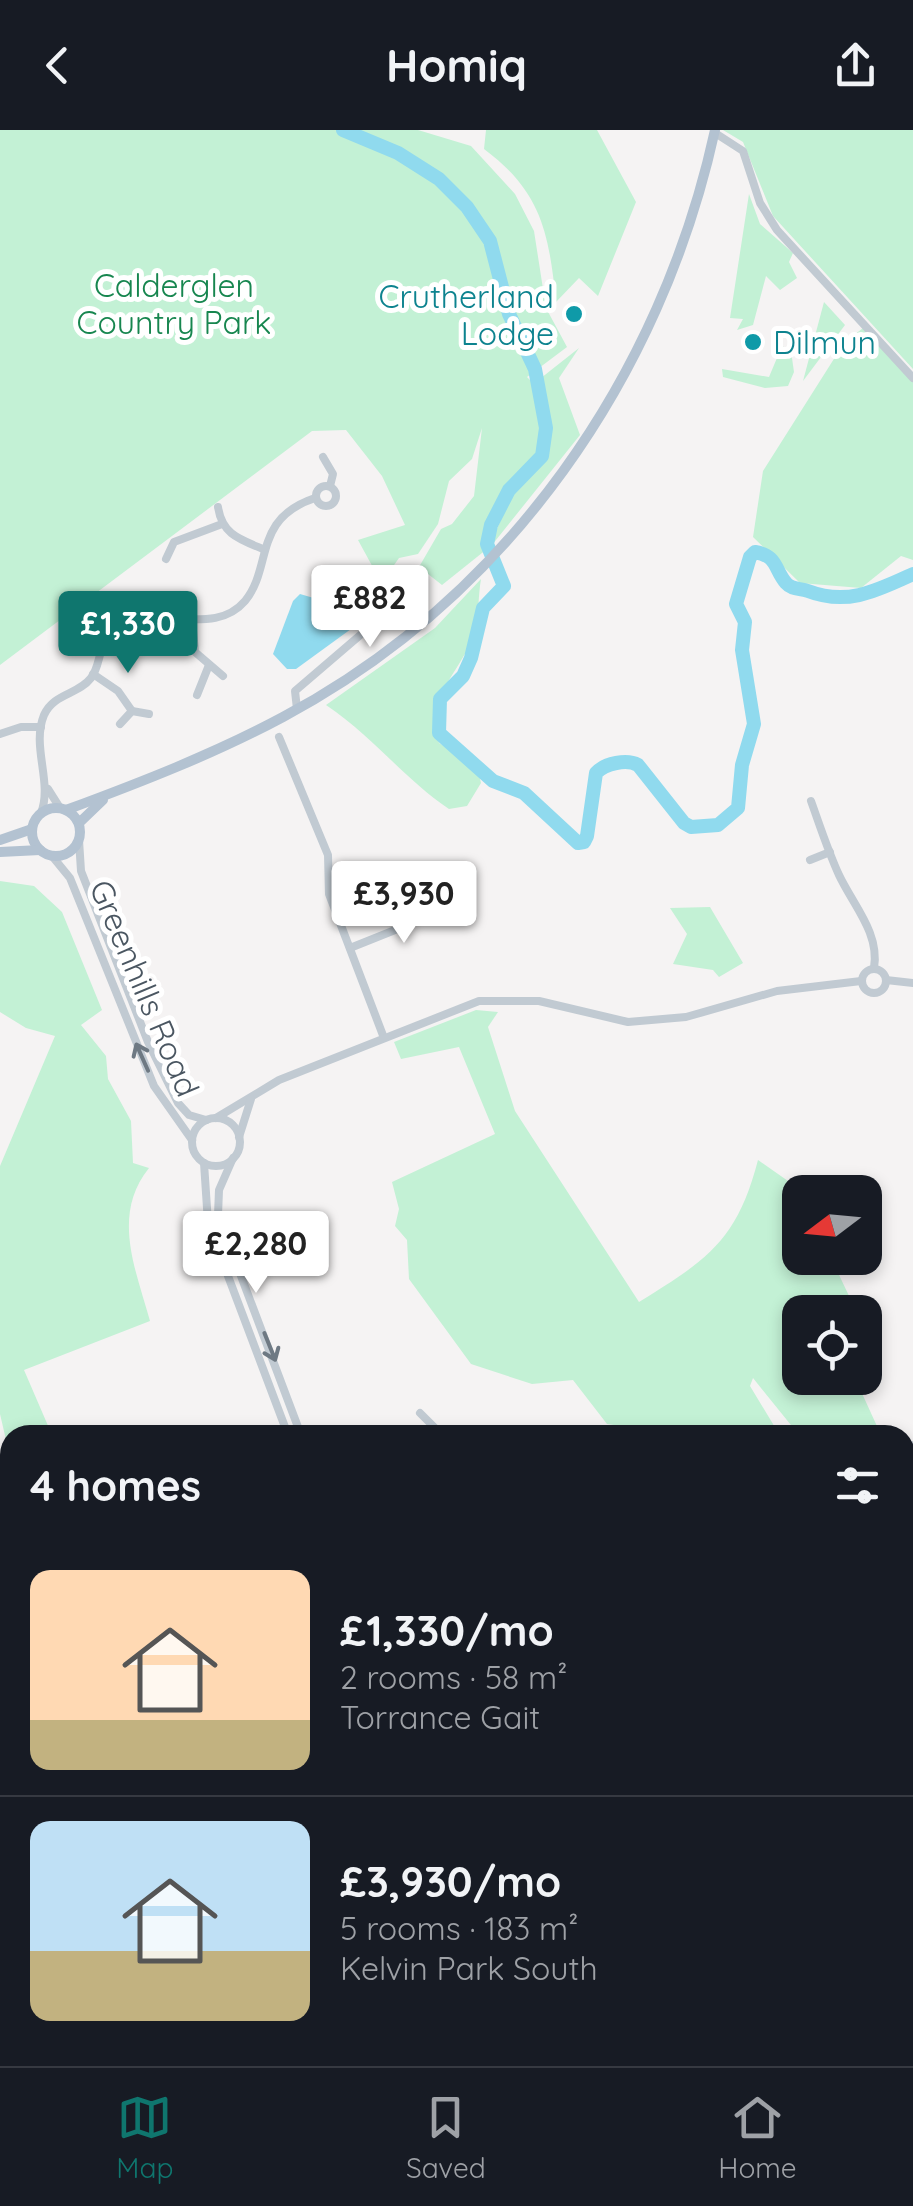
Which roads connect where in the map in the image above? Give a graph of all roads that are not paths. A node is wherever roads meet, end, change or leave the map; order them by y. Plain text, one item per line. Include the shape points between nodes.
1 (715, 132) edge
2 (913, 378) edge
3 (323, 457) dead end
4 (330, 486) junction
5 (315, 498) junction
6 (218, 507) dead end
7 (222, 524) junction
8 (263, 549) junction
9 (166, 559) dead end
10 (421, 583) dead end
11 (192, 619) junction
12 (209, 665) junction
13 (94, 674) junction
14 (223, 676) dead end
15 (197, 695) dead end
16 (297, 709) junction
17 (132, 711) junction
18 (149, 714) dead end
19 (120, 724) dead end
20 (41, 727) junction
21 (0, 734) edge
22 (279, 737) dead end
23 (44, 781) junction
24 (117, 791) junction
25 (811, 802) dead end
26 (63, 809) junction
27 (40, 813) junction
28 (79, 823) junction
29 (32, 828) junction
30 (0, 840) edge
31 (80, 840) junction
32 (40, 850) junction
33 (0, 852) edge
34 (830, 852) junction
35 (52, 856) junction
36 (810, 860) dead end
37 (446, 910) dead end
38 (350, 948) junction
39 (874, 968) junction
40 (886, 980) junction
41 (861, 981) junction
42 (913, 983) edge
43 (384, 1038) junction
44 (251, 1099) junction
45 (211, 1119) junction
46 (239, 1137) junction
47 (192, 1140) junction
48 (234, 1158) junction
49 (204, 1163) junction
50 (420, 1413) dead end
51 (284, 1425) edge
52 (297, 1425) edge
53 (432, 1425) edge

1 - 2 street via 743,150 776,230
1 - 16 main road via 690,229 646,338 589,438 511,539 466,584 383,653
3 - 4 street via 334,474
4 - 5 street via 320,486
4 - 5 street via 336,494 332,504
5 - 8 street via 277,524
6 - 7 street
7 - 8 street
7 - 9 street via 174,542
8 - 11 street via 244,602 215,619
10 - 16 street via 295,691
11 - 12 street via 192,646
11 - 13 street via 131,620 101,646
12 - 14 street
12 - 15 street
13 - 17 street
13 - 20 street via 53,702
16 - 24 main road
17 - 18 street
17 - 19 street
20 - 21 street
20 - 23 street
22 - 38 street via 328,854 329,894
23 - 26 street
23 - 27 street
24 - 26 main road
24 - 28 main road
25 - 34 street
26 - 27 main road
26 - 28 main road
27 - 29 main road
28 - 31 main road
29 - 30 main road
29 - 32 main road
31 - 35 main road via 69,853
31 - 45 street, Greenhills Road via 81,871 154,1056 182,1110
32 - 33 main road
32 - 35 main road
34 - 36 street
34 - 39 street via 866,924 877,953
47 -> 35 street, Greenhills Road via 154,1086 70,878
37 - 38 street
38 - 43 street
39 - 40 street
39 - 41 street
40 - 41 street via 875,993
40 - 42 street
41 - 43 street via 777,991 686,1017 628,1022 539,1001 495,999
43 - 44 street via 280,1080
44 - 45 street
44 - 46 street
45 - 46 street via 230,1124
45 - 47 street
46 - 48 street
47 - 49 street
48 - 49 street via 223,1165
48 -> 52 street via 219,1190 218,1215
49 - 51 street via 208,1223
50 - 53 street

